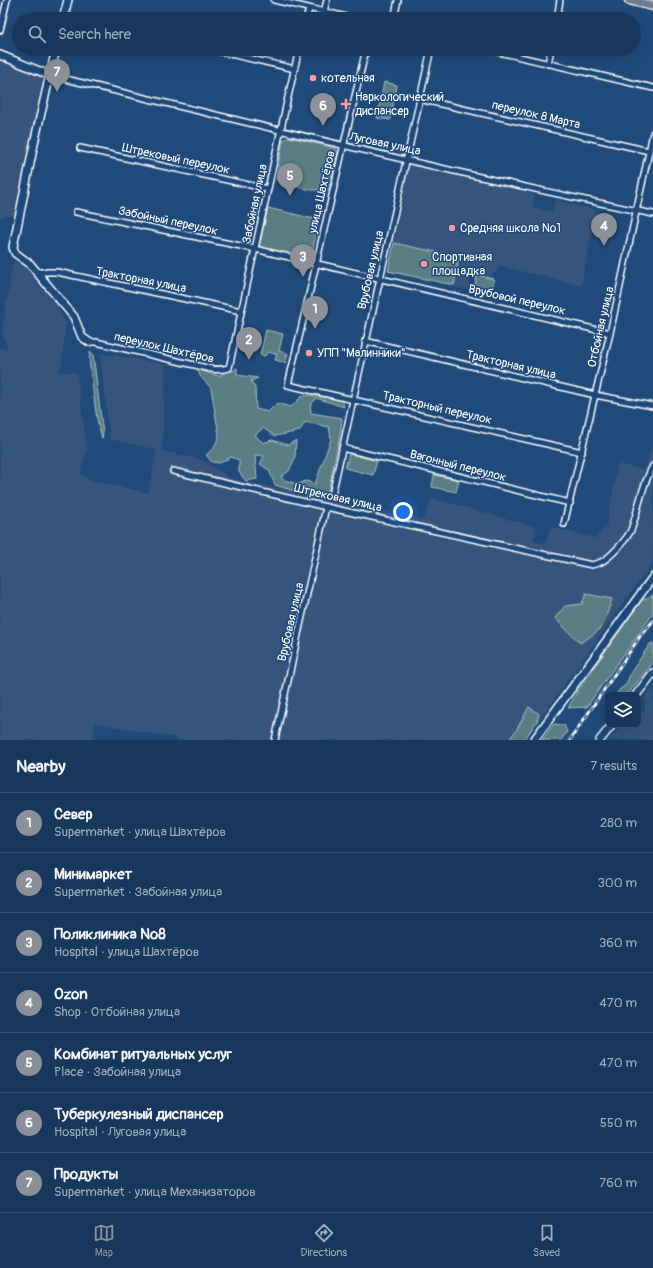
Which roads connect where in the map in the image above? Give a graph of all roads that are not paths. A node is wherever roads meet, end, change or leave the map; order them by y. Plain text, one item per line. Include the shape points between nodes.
1 (7, 0) edge
2 (68, 0) edge
3 (274, 0) edge
4 (327, 0) edge
5 (398, 0) edge
6 (560, 0) edge
7 (629, 0) edge
8 (653, 6) edge
9 (309, 8) junction
10 (65, 12) edge
11 (308, 12) edge
12 (324, 12) joint
13 (395, 12) edge
14 (557, 12) edge
15 (0, 30) edge
16 (0, 55) edge
17 (54, 56) edge
18 (241, 56) edge
19 (298, 56) edge
20 (364, 56) edge
21 (429, 56) edge
22 (515, 56) edge
23 (550, 56) edge
24 (548, 64) junction
25 (295, 68) junction
26 (49, 75) junction
27 (653, 88) edge
28 (419, 99) junction
29 (281, 130) junction
30 (653, 133) edge
31 (343, 146) junction
32 (80, 148) dead end
33 (649, 151) junction
34 (406, 160) junction
35 (268, 189) junction
36 (637, 211) junction
37 (76, 212) dead end
38 (653, 214) edge
39 (255, 249) junction
40 (316, 264) junction
41 (37, 272) junction
42 (379, 278) junction
43 (241, 311) junction
44 (610, 333) junction
45 (365, 341) junction
46 (89, 342) joint
47 (231, 364) joint
48 (288, 385) joint
49 (595, 395) junction
50 (353, 400) junction
51 (653, 406) edge
52 (342, 448) junction
53 (582, 452) junction
54 (653, 466) edge
55 (173, 471) dead end
56 (332, 495) dead end
57 (570, 503) junction
58 (326, 507) junction
59 (564, 524) dead end
60 (653, 577) edge
61 (653, 673) edge
62 (638, 692) edge
63 (610, 728) edge
64 (275, 740) edge
65 (534, 740) edge
66 (600, 740) edge

1 - 15 street
2 - 10 street
3 - 9 street
4 - 12 street
5 - 13 street
6 - 14 street
7 - 8 main road
9 - 11 street
9 - 12 street
16 - 26 street, Луговая улица
17 - 26 street
18 - 25 street
19 - 25 street, Забойная улица
20 - 31 street, улица Шахтёров
21 - 28 street, Врубовая улица
22 - 24 street
23 - 24 street
24 - 27 street
25 - 29 street, Забойная улица
26 - 29 street, Луговая улица
26 - 41 street via 13,246 15,253
28 - 33 street, переулок 8 Марта
28 - 34 street, Врубовая улица
29 - 31 street, Луговая улица
29 - 35 street, Забойная улица
30 - 33 street, Отбойная улица
31 - 34 street, Луговая улица
31 - 40 street, улица Шахтёров
32 - 35 street, Штрековый переулок
33 - 36 street, Отбойная улица
34 - 36 street, Луговая улица
34 - 42 street, Врубовая улица
35 - 39 street, Забойная улица
36 - 38 street, Луговая улица
36 - 44 street, Отбойная улица
37 - 39 street, Забойный переулок
39 - 40 street, Врубовой переулок
39 - 43 street, Забойная улица
40 - 42 street, Врубовой переулок
40 - 48 street, улица Шахтёров
41 - 43 street, Тракторная улица via 57,272
41 - 46 street via 74,317 82,337
42 - 44 street, Врубовой переулок
42 - 45 street, Врубовая улица
43 - 47 street, Забойная улица
44 - 49 street, Отбойная улица
45 - 49 street, Тракторная улица
45 - 50 street, Врубовая улица
46 - 47 street, переулок Шахтёров via 211,370 229,368
48 - 50 street, Тракторный переулок
49 - 51 street, Тракторная улица
49 - 53 street, Отбойная улица
50 - 52 street, Врубовая улица
50 - 53 street, Тракторный переулок
52 - 56 street, Врубовая улица
52 - 57 street, Вагонный переулок
53 - 57 street, Отбойная улица
54 - 58 street, Штрековая улица via 646,477 630,532 608,557 602,562 592,564
55 - 58 street, Штрековая улица
57 - 59 street, Отбойная улица
58 - 64 street, Врубовая улица
60 - 65 street
61 - 62 street
63 - 66 street

